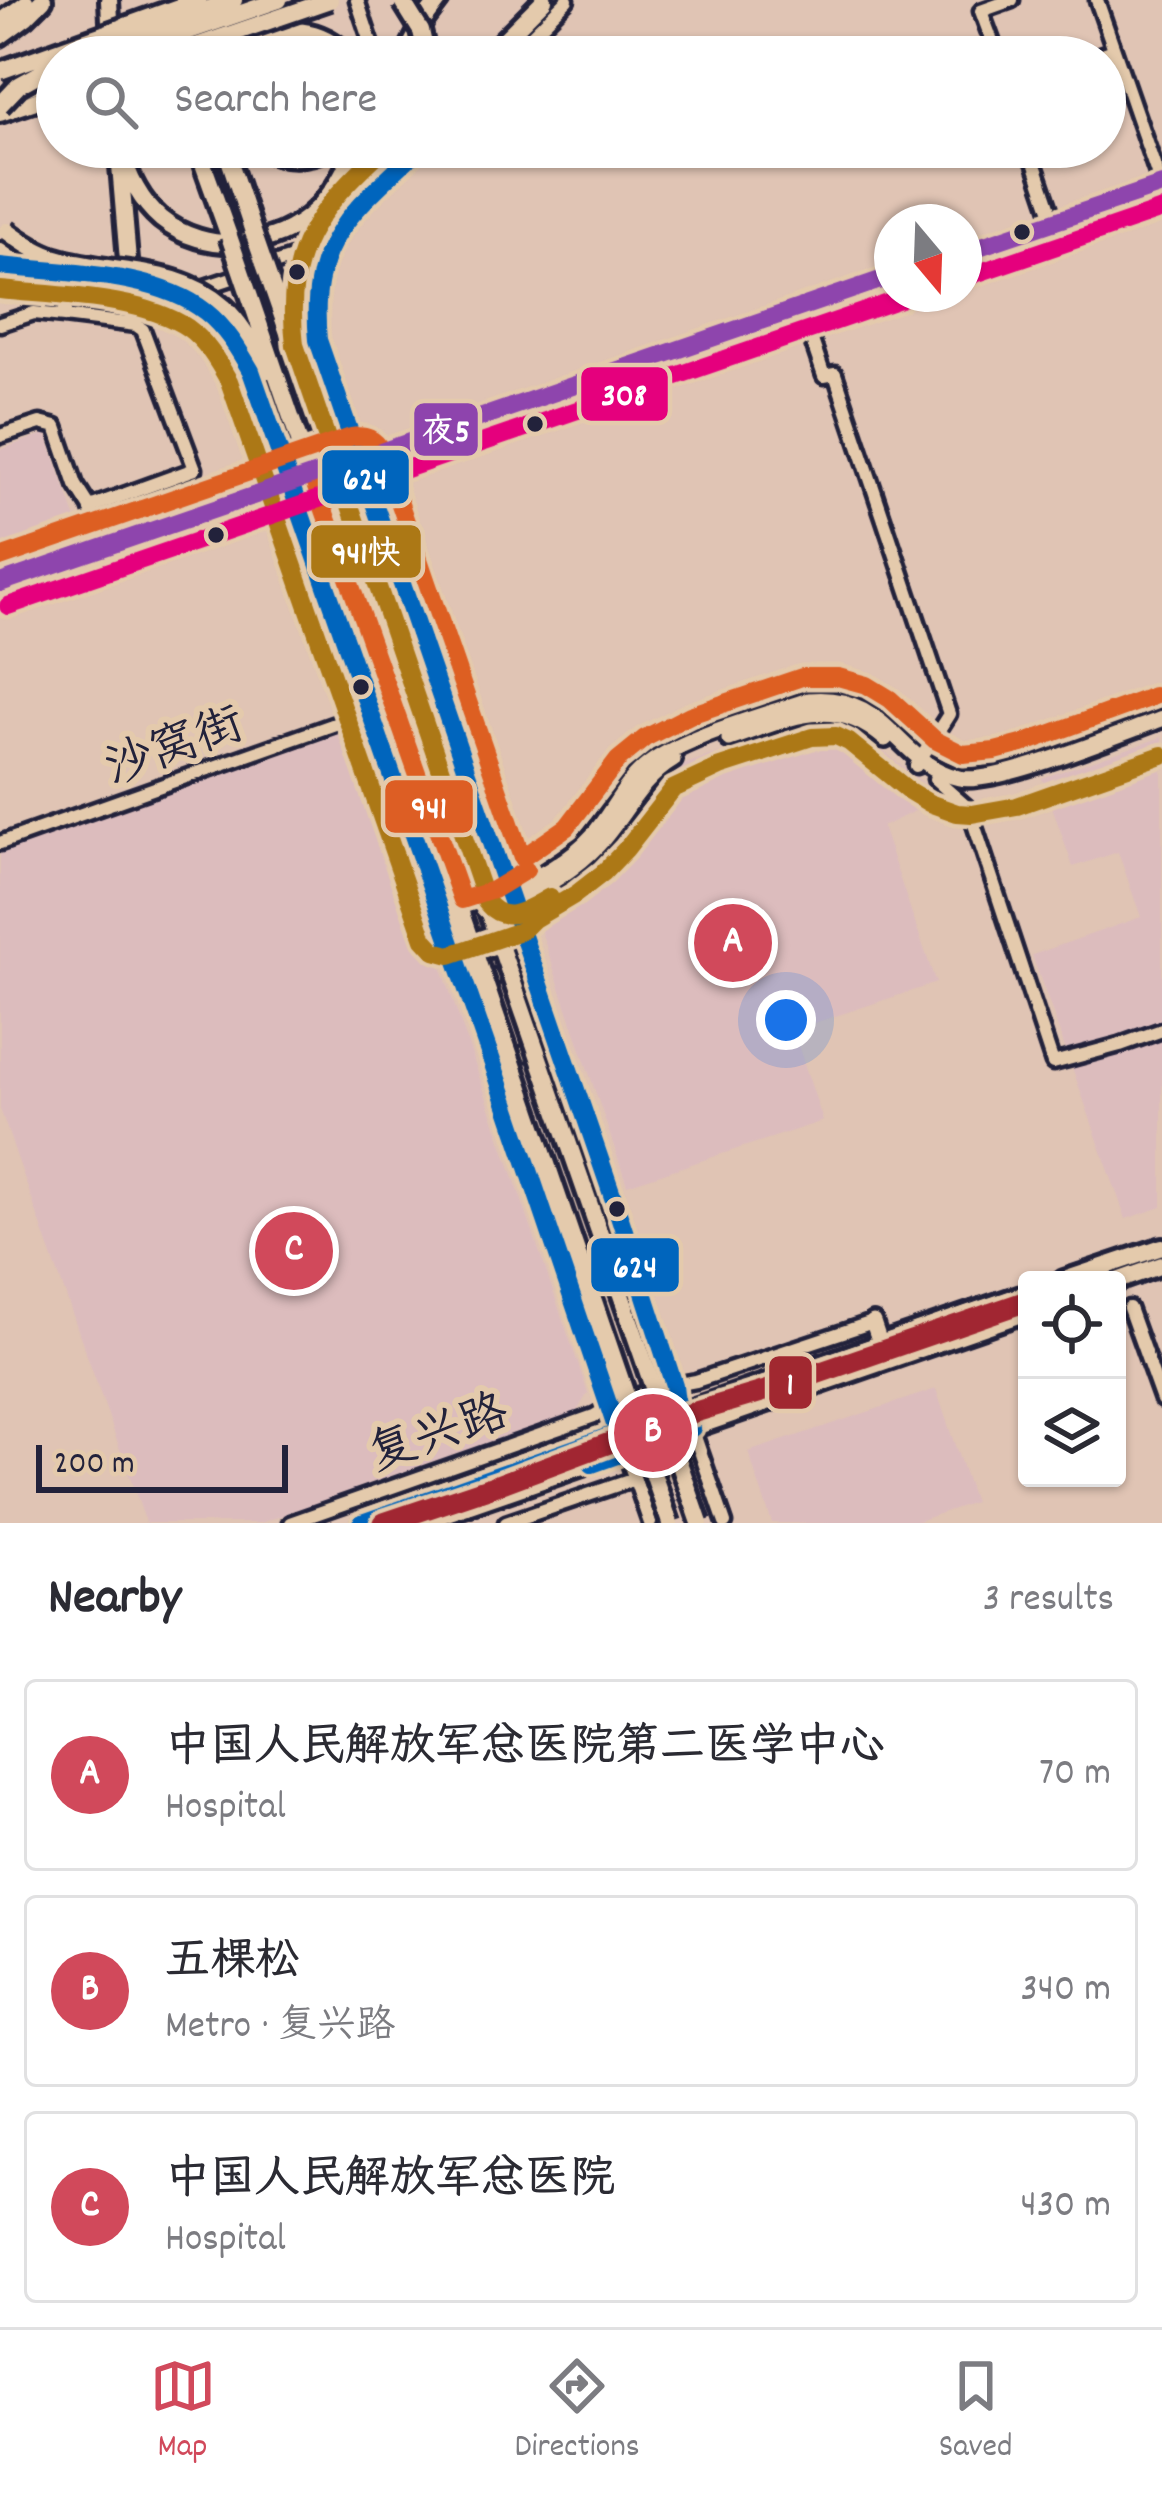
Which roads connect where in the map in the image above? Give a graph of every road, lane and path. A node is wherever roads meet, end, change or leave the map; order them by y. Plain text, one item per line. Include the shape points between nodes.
1 (27, 0) edge
2 (43, 0) edge
3 (109, 0) edge
4 (147, 0) edge
5 (175, 0) edge
6 (196, 0) edge
7 (234, 0) edge
8 (279, 0) edge
9 (330, 0) edge
10 (357, 0) edge
11 (401, 0) edge
12 (439, 0) edge
13 (544, 0) edge
14 (566, 0) edge
15 (1012, 0) edge
16 (1097, 0) edge
17 (2, 29) edge
18 (97, 36) edge
19 (112, 36) edge
20 (133, 36) edge
21 (158, 36) edge
22 (174, 36) edge
23 (188, 36) edge
24 (208, 36) edge
25 (243, 36) edge
26 (259, 36) edge
27 (321, 36) edge
28 (369, 36) edge
29 (416, 36) edge
30 (423, 36) edge
31 (508, 36) edge
32 (531, 36) edge
33 (990, 36) edge
34 (1109, 36) edge
35 (36, 58) edge
36 (0, 71) edge
37 (36, 76) edge
38 (1126, 84) edge
39 (36, 87) edge
40 (36, 98) edge
41 (0, 105) edge
42 (121, 168) edge
43 (127, 168) edge
44 (205, 168) edge
45 (232, 168) edge
46 (345, 168) edge
47 (383, 168) edge
48 (388, 168) edge
49 (1036, 168) edge
50 (1161, 185) edge
51 (1054, 221) junction
52 (0, 223) edge
53 (330, 245) junction
54 (982, 246) edge
55 (0, 252) edge
56 (0, 266) edge
57 (66, 267) junction
58 (874, 282) edge
59 (130, 284) junction
60 (178, 296) junction
61 (801, 308) junction
62 (64, 316) junction
63 (0, 324) edge
64 (306, 386) junction
65 (284, 395) junction
66 (346, 424) junction
67 (0, 436) edge
68 (278, 448) junction
69 (359, 460) junction
70 (289, 484) junction
71 (371, 494) junction
72 (90, 507) junction
73 (301, 518) junction
74 (103, 548) junction
75 (0, 583) edge
76 (369, 712) junction
77 (1162, 719) edge
78 (1162, 730) edge
79 (918, 762) junction
80 (935, 779) junction
81 (478, 808) junction
82 (412, 832) junction
83 (0, 843) edge
84 (511, 901) junction
85 (446, 931) junction
86 (524, 938) junction
87 (457, 962) junction
88 (532, 963) junction
89 (466, 987) junction
90 (1162, 1030) edge
91 (558, 1041) junction
92 (494, 1064) junction
93 (1162, 1246) edge
94 (1162, 1265) edge
95 (1090, 1271) edge
96 (1126, 1278) edge
97 (1018, 1296) edge
98 (1130, 1308) dead end
99 (1018, 1315) edge
100 (873, 1322) joint
101 (880, 1343) junction
102 (674, 1385) junction
103 (1162, 1400) edge
104 (609, 1407) junction
105 (677, 1412) junction
106 (685, 1431) junction
107 (618, 1433) junction
108 (625, 1453) junction
109 (635, 1479) junction
110 (290, 1523) edge
111 (362, 1523) edge
112 (418, 1523) edge
113 (506, 1523) edge
114 (650, 1523) edge
115 (670, 1523) edge
116 (703, 1523) edge
117 (725, 1523) edge

1 - 17 street
2 - 17 highway
3 - 19 highway
4 - 21 highway
5 - 23 highway
6 - 18 highway, bridge
6 - 24 highway
7 - 20 highway, bridge
8 - 22 highway, bridge
9 - 25 highway, bridge
10 - 28 street
11 - 30 highway, bridge
12 - 29 highway
13 - 31 highway
14 - 32 street
15 - 33 street via 981,11
16 - 34 street
26 - 27 highway, bridge via 285,29
35 - 36 highway, bridge
37 - 41 highway, bridge
38 - 50 street
39 - 41 highway, bridge
40 - 41 highway
42 - 59 highway
43 - 46 highway via 161,219 223,244 266,239 302,222
44 - 65 highway, bridge
45 - 64 highway, bridge
47 - 64 highway, bridge via 306,251 297,306
48 - 53 street
49 - 51 street
50 - 51 street
51 - 54 street
52 - 57 highway, bridge
53 - 60 street
53 - 66 street via 315,299 318,340
55 - 57 highway, bridge
56 - 57 street
57 - 59 street
57 - 62 street
57 - 65 highway, bridge via 164,275 205,294 239,323
58 - 61 street
59 - 60 street
60 - 68 street via 236,343
61 - 69 street
61 - 79 street via 824,376 835,374 949,714
62 - 63 street via 34,313
62 - 72 street via 143,330 194,469
64 - 116 highway, bridge
65 - 115 highway, bridge
66 - 68 street
66 - 69 street
67 - 72 street via 40,423 56,427
68 - 70 street
69 - 70 street
69 - 71 street
70 - 73 street
70 - 74 street
71 - 73 street
71 - 81 street
72 - 74 street
73 - 76 street
74 - 75 street
76 - 82 street
76 - 83 street, 沙窝街
77 - 79 main road via 1003,775 959,778
78 - 80 main road via 993,787
79 - 80 main road
79 - 84 main road via 862,708 808,700 662,755 593,835
80 - 90 street via 969,809 1053,1063
81 - 82 street
81 - 84 street
82 - 85 street
84 - 85 street
84 - 86 street
85 - 87 street
86 - 87 street
86 - 88 street
87 - 89 street
88 - 89 street
88 - 91 street
89 - 92 street
91 - 92 street
91 - 102 street
92 - 104 street
93 - 95 highway
94 - 96 highway
97 - 101 highway, 复兴路
98 - 103 street
99 - 106 highway, 复兴路
100 - 101 main road
100 - 102 street
101 - 105 highway, 复兴路
102 - 104 street, 复兴路
102 - 105 street
104 - 107 street
104 - 110 street, 复兴路
105 - 106 highway
105 - 107 highway, 复兴路
106 - 108 highway, 复兴路
106 - 116 highway
106 - 117 street
107 - 108 street
107 - 111 highway, 复兴路
108 - 109 street
108 - 112 highway, 复兴路
109 - 113 street
109 - 114 street

